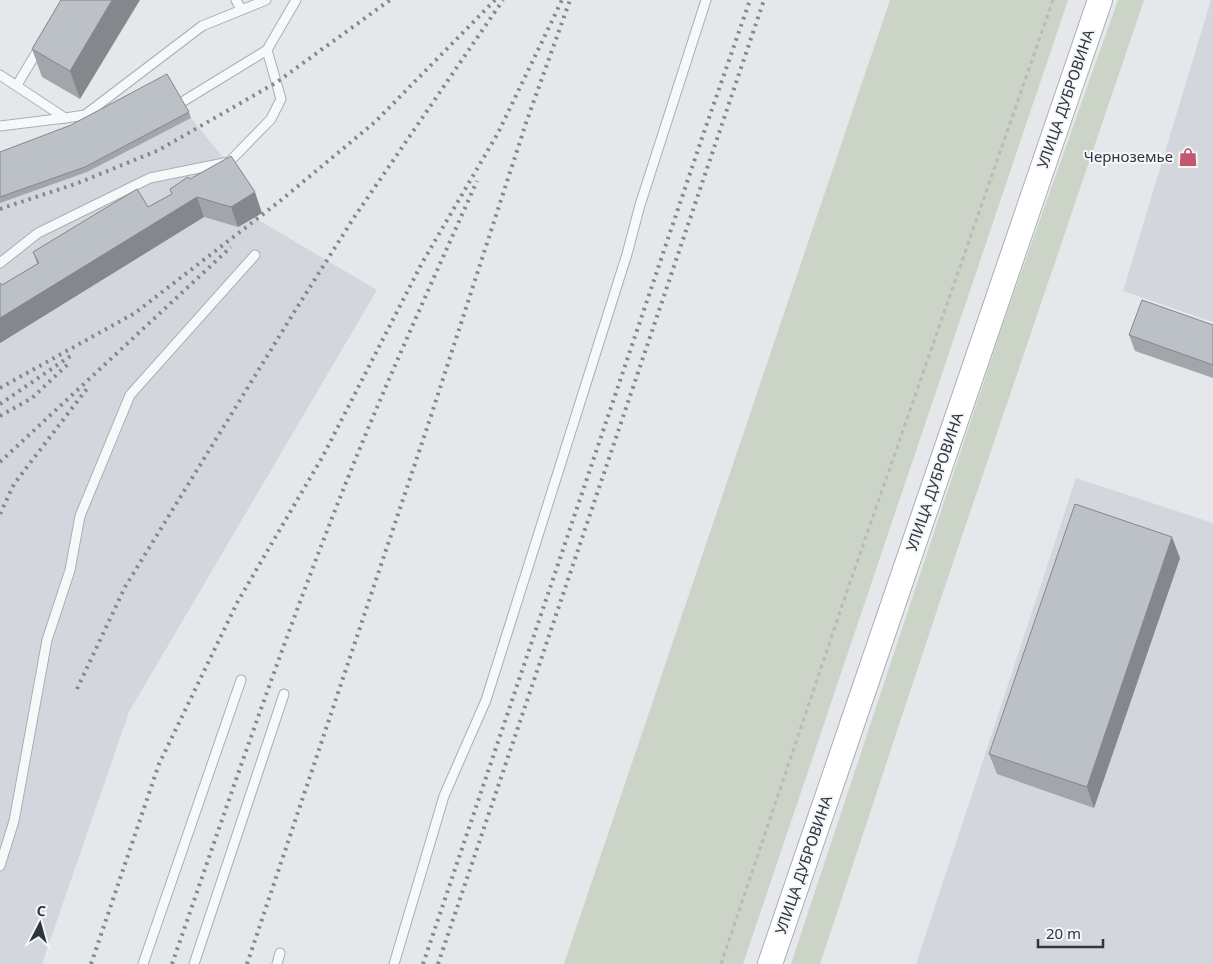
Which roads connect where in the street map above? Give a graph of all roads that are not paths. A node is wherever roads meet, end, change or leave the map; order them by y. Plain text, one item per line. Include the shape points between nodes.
1 (236, 0) edge
2 (266, 0) edge
3 (296, 0) edge
4 (706, 0) edge
5 (1100, 0) edge
6 (241, 9) junction
7 (47, 34) edge
8 (267, 50) junction
9 (0, 75) edge
10 (17, 85) junction
11 (182, 102) edge
12 (65, 118) junction
13 (0, 126) edge
14 (255, 255) dead end
15 (0, 263) edge
16 (241, 680) dead end
17 (284, 694) dead end
18 (0, 866) edge
19 (280, 953) dead end
20 (143, 964) edge
21 (194, 964) edge
22 (277, 964) edge
23 (394, 964) edge
24 (770, 964) edge

1 - 6 lane
2 - 6 lane
3 - 8 lane
4 - 23 lane via 489,691 444,796
5 - 24 main road, УЛИЦА ДУБРОВИНА
6 - 12 lane via 202,26 85,115
7 - 10 lane
8 - 11 lane
8 - 15 lane via 281,99 271,119 229,162 150,178 38,233
9 - 10 lane
10 - 12 lane
12 - 13 lane
14 - 18 lane via 130,395 80,516 70,570 48,640 14,820
16 - 20 lane
17 - 21 lane
19 - 22 lane

